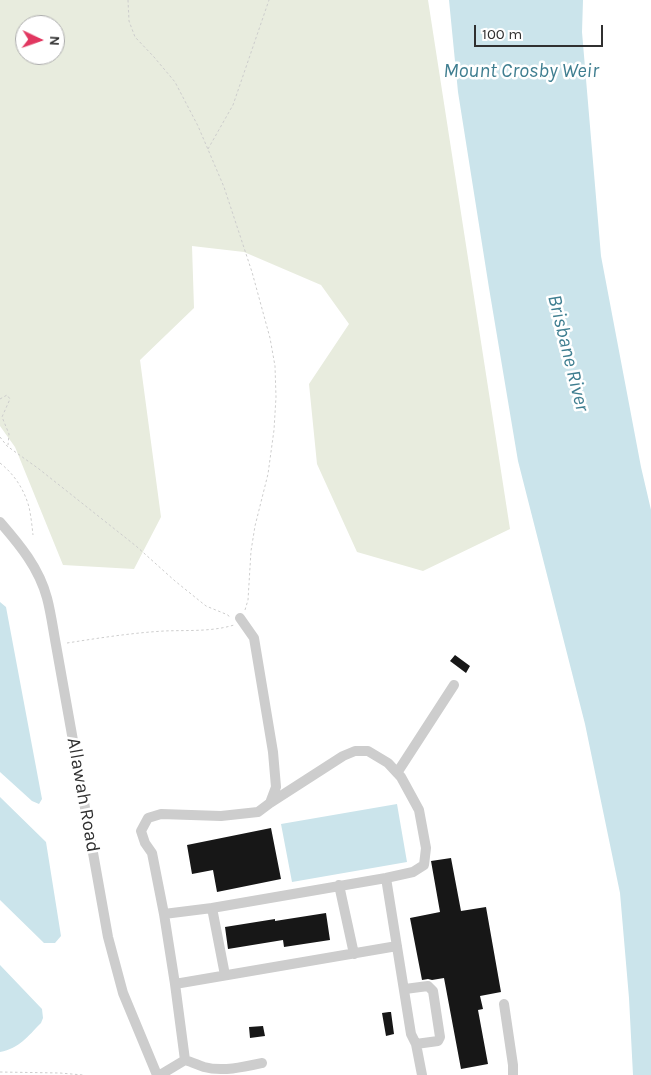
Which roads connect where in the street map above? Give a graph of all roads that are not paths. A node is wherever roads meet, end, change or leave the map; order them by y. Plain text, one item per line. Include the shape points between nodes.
1 (0, 522) edge
2 (240, 618) road end
3 (454, 685) dead end
4 (397, 773) junction
5 (270, 803) junction
6 (386, 878) junction
7 (340, 885) junction
8 (212, 908) junction
9 (164, 914) junction
10 (397, 946) junction
11 (354, 954) junction
12 (225, 975) junction
13 (175, 984) junction
14 (405, 989) junction
15 (504, 1004) dead end
16 (416, 1044) junction
17 (186, 1060) junction
18 (262, 1063) dead end
19 (158, 1075) edge
20 (422, 1075) edge
21 (513, 1075) edge

1 - 19 street, Allawah Road via 20,545 46,597 108,937 124,993
2 - 5 street via 254,638 273,752 276,787
3 - 4 street
4 - 5 street via 388,763 368,751 355,751
4 - 6 street via 420,810 426,848 424,865 413,872
5 - 9 street via 258,812 221,816 161,814 148,818 141,831 152,853
6 - 7 street
6 - 10 street
7 - 8 street
7 - 11 street
8 - 9 street
8 - 12 street
9 - 13 street
10 - 11 street
10 - 14 street
11 - 12 street
12 - 13 street
13 - 17 street
14 - 16 street
14 - 16 street via 428,986 433,991 440,1037
15 - 21 street
16 - 20 street
17 - 18 street via 218,1069
17 - 19 street

